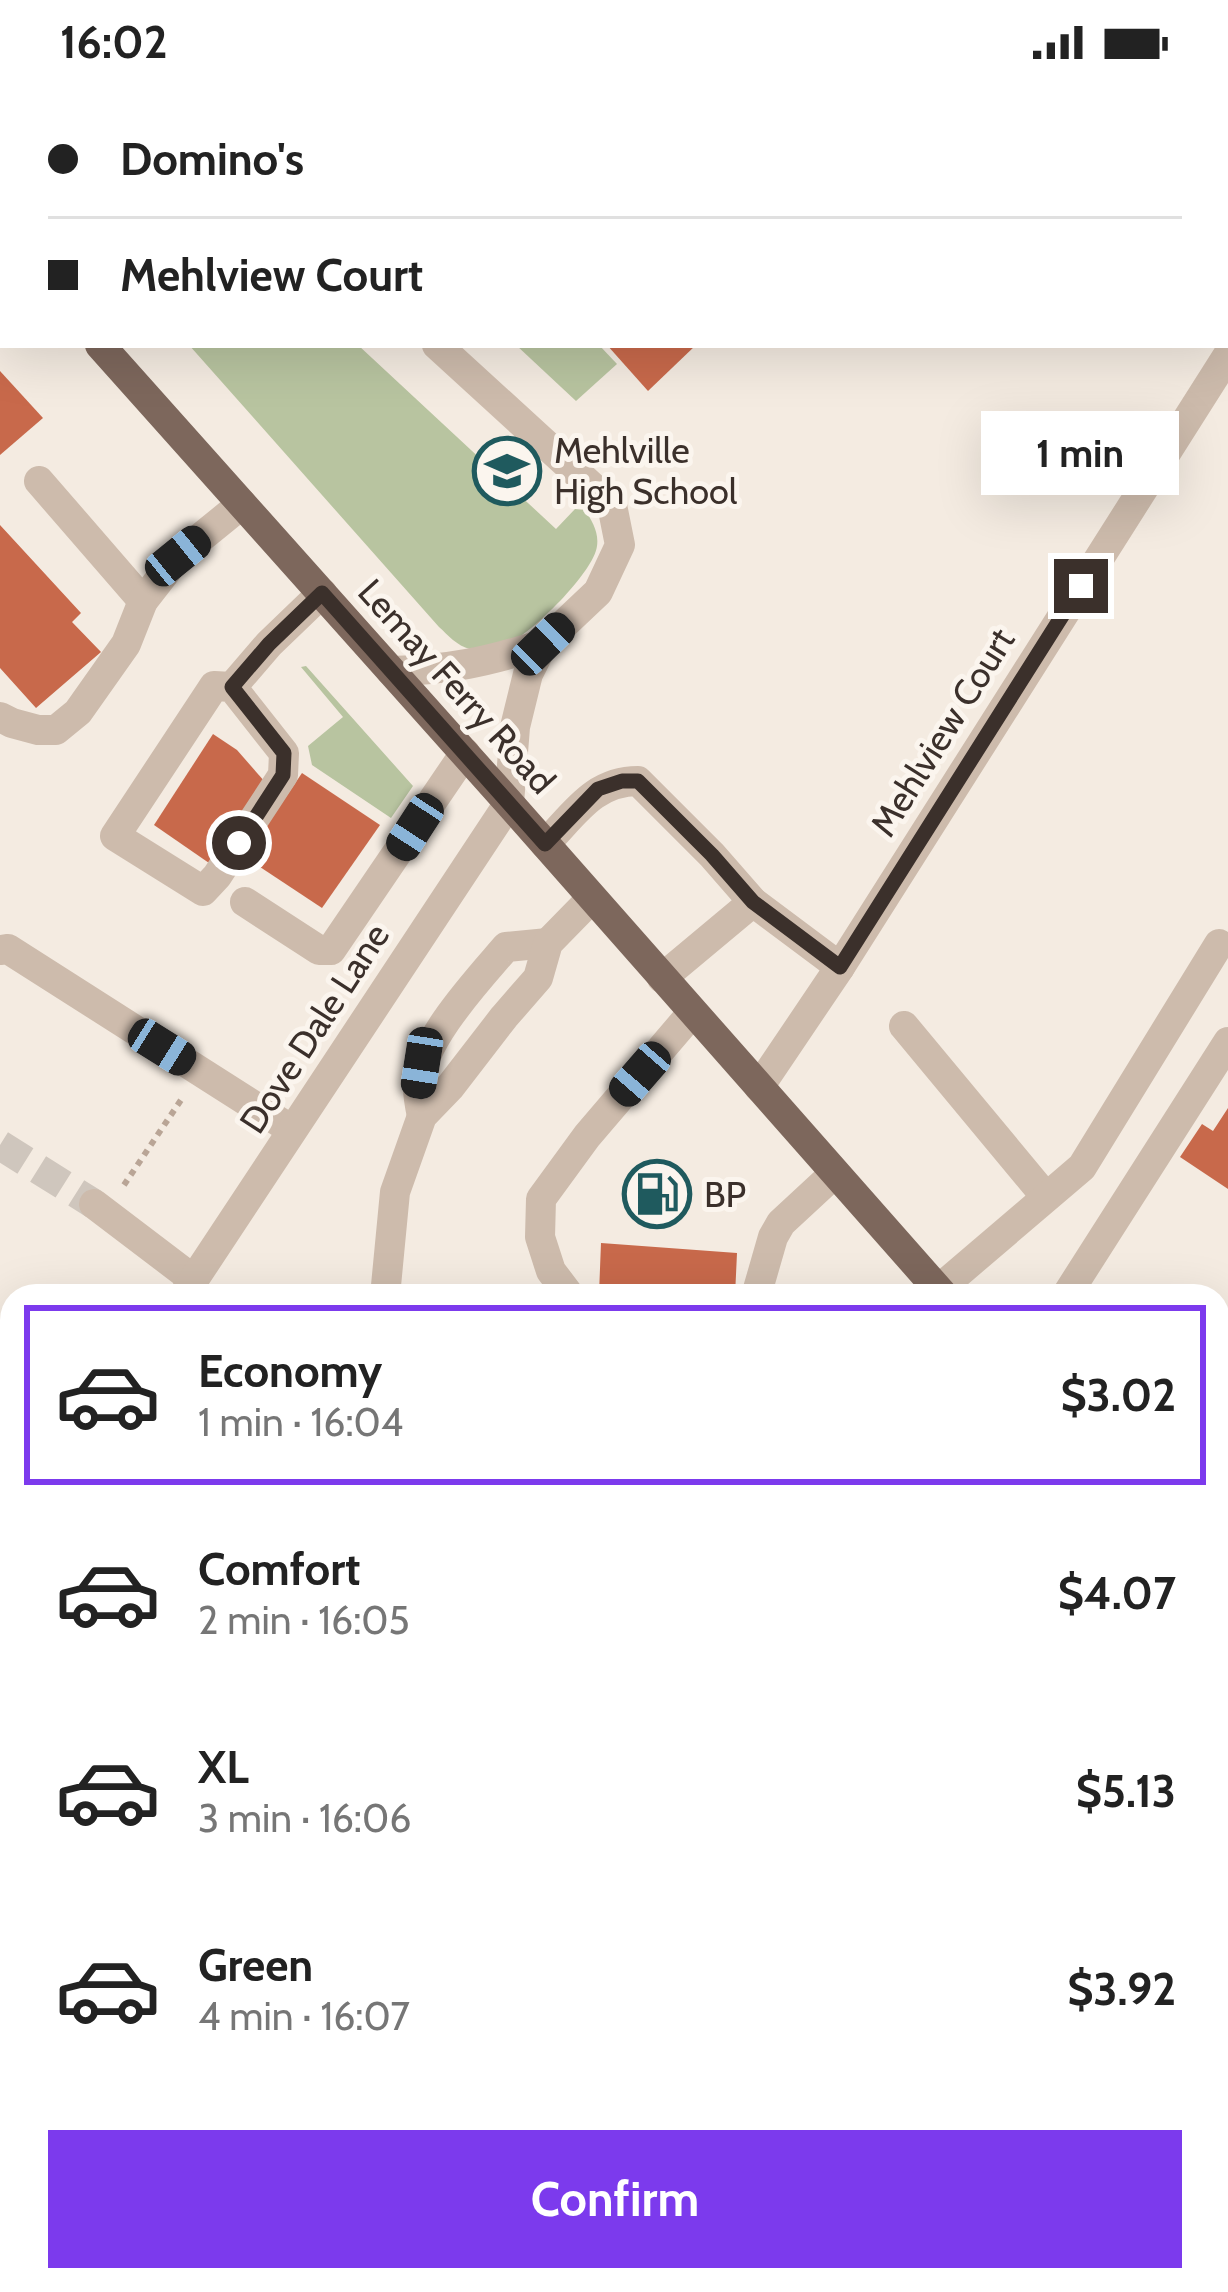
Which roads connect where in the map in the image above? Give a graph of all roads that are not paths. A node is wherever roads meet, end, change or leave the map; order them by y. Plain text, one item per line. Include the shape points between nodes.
1 (103, 348) edge
2 (440, 348) edge
3 (1228, 355) edge
4 (39, 481) dead end
5 (242, 504) junction
6 (322, 593) junction
7 (143, 601) junction
8 (543, 644) junction
9 (391, 671) junction
10 (223, 687) junction
11 (0, 717) edge
12 (465, 753) junction
13 (509, 803) junction
14 (545, 844) junction
15 (592, 898) junction
16 (245, 902) dead end
17 (753, 902) junction
18 (548, 943) junction
19 (1219, 944) dead end
20 (0, 950) edge
21 (840, 967) junction
22 (662, 978) junction
23 (692, 1012) junction
24 (904, 1026) dead end
25 (1228, 1042) edge
26 (759, 1087) junction
27 (422, 1116) junction
28 (292, 1130) junction
29 (835, 1173) junction
30 (1046, 1197) junction
31 (109, 1216) tunnel mouth
32 (184, 1284) edge
33 (191, 1284) edge
34 (386, 1284) edge
35 (561, 1284) edge
36 (759, 1284) edge
37 (933, 1284) edge
38 (951, 1284) edge
39 (1074, 1284) edge

1 - 5 main road, Lemay Ferry Road
2 - 8 street via 612,506 620,544 598,592
3 - 21 street, Mehlview Court
4 - 7 street
5 - 6 main road, Lemay Ferry Road
5 - 7 street via 178,556
6 - 9 main road, Lemay Ferry Road
6 - 10 street
7 - 11 street via 126,644 56,730
8 - 9 street via 443,670
8 - 13 street via 515,728
9 - 12 main road, Lemay Ferry Road
10 - 10 street via 116,836 203,891 283,775 284,753
12 - 13 main road, Lemay Ferry Road
12 - 16 street via 331,950
13 - 14 main road, Lemay Ferry Road
13 - 28 street, Dove Dale Lane
14 - 15 main road, Lemay Ferry Road
14 - 17 street via 598,789 638,781
15 - 18 street
15 - 22 main road, Lemay Ferry Road
17 - 21 street
17 - 22 street
18 - 27 street via 538,978
18 - 27 street via 506,947 457,1004 422,1063
19 - 30 street via 1082,1167
20 - 28 street
21 - 26 street, Mehlview Court
22 - 23 main road, Lemay Ferry Road
23 - 26 main road, Lemay Ferry Road
23 - 35 street via 541,1199 540,1237
24 - 30 street
25 - 39 street
26 - 29 main road, Lemay Ferry Road
27 - 34 street via 395,1192
28 - 33 street, Dove Dale Lane
29 - 36 street via 782,1223
29 - 37 main road, Lemay Ferry Road
30 - 38 street
31 - 32 street

